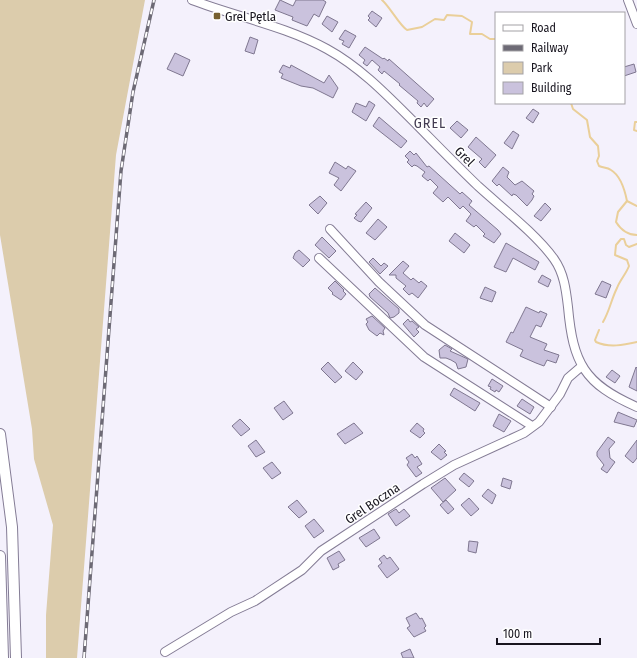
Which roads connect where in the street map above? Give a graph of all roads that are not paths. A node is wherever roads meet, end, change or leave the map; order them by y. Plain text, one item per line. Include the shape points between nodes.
1 (192, 0) edge
2 (628, 0) edge
3 (637, 24) edge
4 (330, 228) dead end
5 (319, 258) dead end
6 (582, 366) junction
7 (637, 406) edge
8 (551, 407) junction
9 (532, 426) junction
10 (0, 434) edge
11 (0, 556) edge
12 (165, 652) dead end
13 (3, 658) edge
14 (16, 658) edge

1 - 6 street, Grel via 312,41 343,59 382,91 549,252 565,286 572,341
2 - 3 street
4 - 8 street via 379,282 425,325
5 - 9 street via 424,357
6 - 7 street, Grel via 607,392
6 - 8 street, Grel Boczna via 568,378
8 - 9 street, Grel Boczna via 539,422
9 - 12 street, Grel Boczna via 524,433 454,466 423,484 321,551 302,570 255,601 231,612
10 - 14 main road via 12,527
11 - 13 main road

